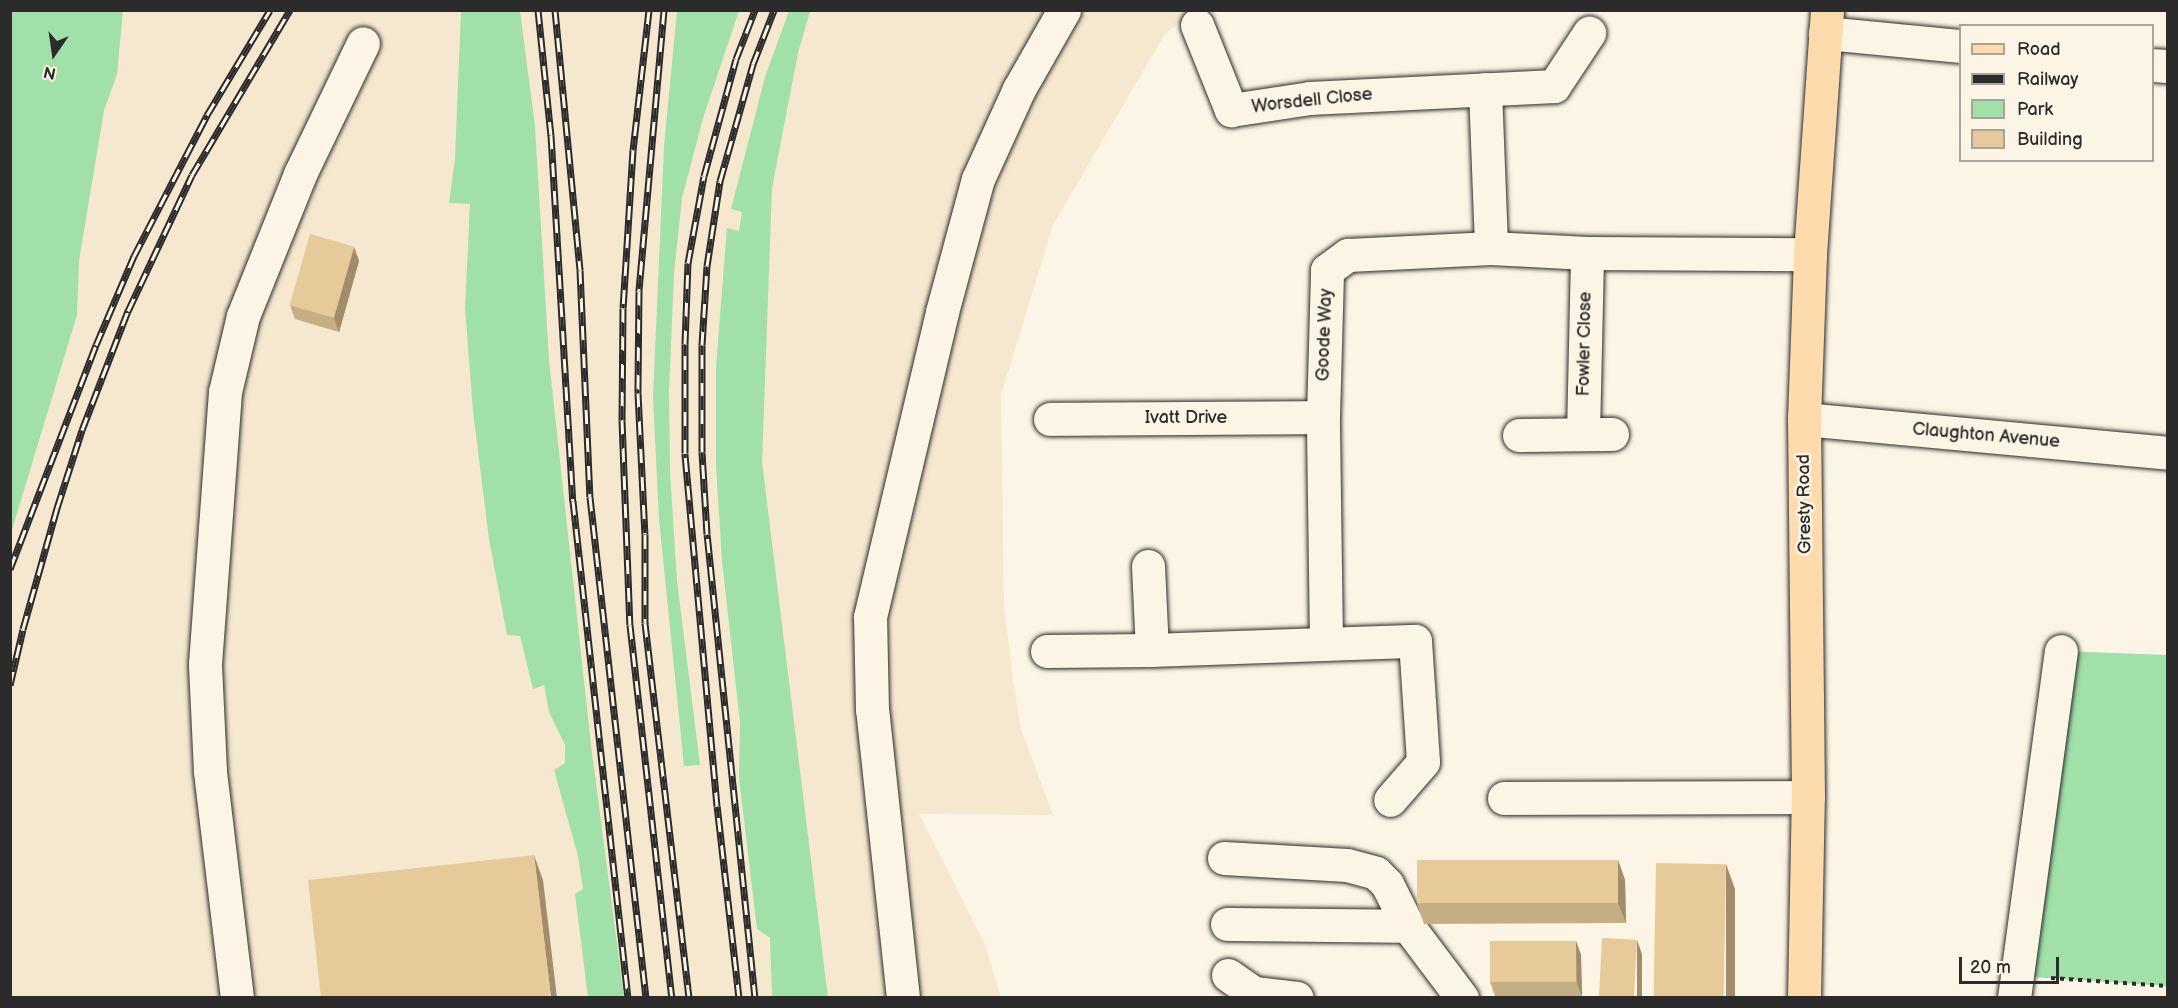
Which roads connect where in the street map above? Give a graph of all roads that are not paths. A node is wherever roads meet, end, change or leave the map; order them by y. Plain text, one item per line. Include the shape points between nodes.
1 (1064, 10) edge
2 (1826, 22) edge
3 (1197, 25) dead end
4 (1589, 33) dead end
5 (363, 43) dead end
6 (1959, 46) edge
7 (1485, 89) junction
8 (1491, 248) junction
9 (1587, 253) junction
10 (1810, 254) junction
11 (1323, 417) junction
12 (1050, 419) dead end
13 (1804, 419) junction
14 (1519, 435) dead end
15 (2168, 453) edge
16 (1148, 566) dead end
17 (1326, 642) junction
18 (1152, 650) junction
19 (1047, 651) dead end
20 (2061, 651) dead end
21 (1808, 797) junction
22 (1504, 798) dead end
23 (1389, 800) dead end
24 (1224, 858) dead end
25 (1227, 924) dead end
26 (1408, 926) junction
27 (1228, 975) dead end
28 (2016, 987) edge
29 (237, 998) edge
30 (903, 998) edge
31 (1297, 998) edge
32 (1462, 998) edge
33 (1804, 998) edge

1 - 30 street via 1019,89 978,179 942,312 870,617 872,710
2 - 6 street
2 - 10 main road, Gresty Road
3 - 7 street, Worsdell Close via 1232,110 1310,98
4 - 7 street, Worsdell Close via 1554,86
5 - 29 street via 300,174 243,316 225,392 206,664 210,771
7 - 8 street
8 - 9 street, Goode Way
8 - 11 street, Goode Way via 1348,255 1327,270
9 - 10 street, Goode Way
9 - 14 street, Fowler Close via 1597,434
10 - 13 main road, Gresty Road
11 - 12 street, Ivatt Drive
11 - 17 street, Goode Way
13 - 15 street, Claughton Avenue
13 - 21 main road, Gresty Road
16 - 18 street
17 - 18 street
17 - 23 street via 1415,641 1423,762
18 - 19 street
20 - 28 street
21 - 22 street
21 - 33 main road, Gresty Road
24 - 26 street via 1347,865 1376,873 1388,884
25 - 26 street
26 - 32 street
27 - 31 street via 1254,993

